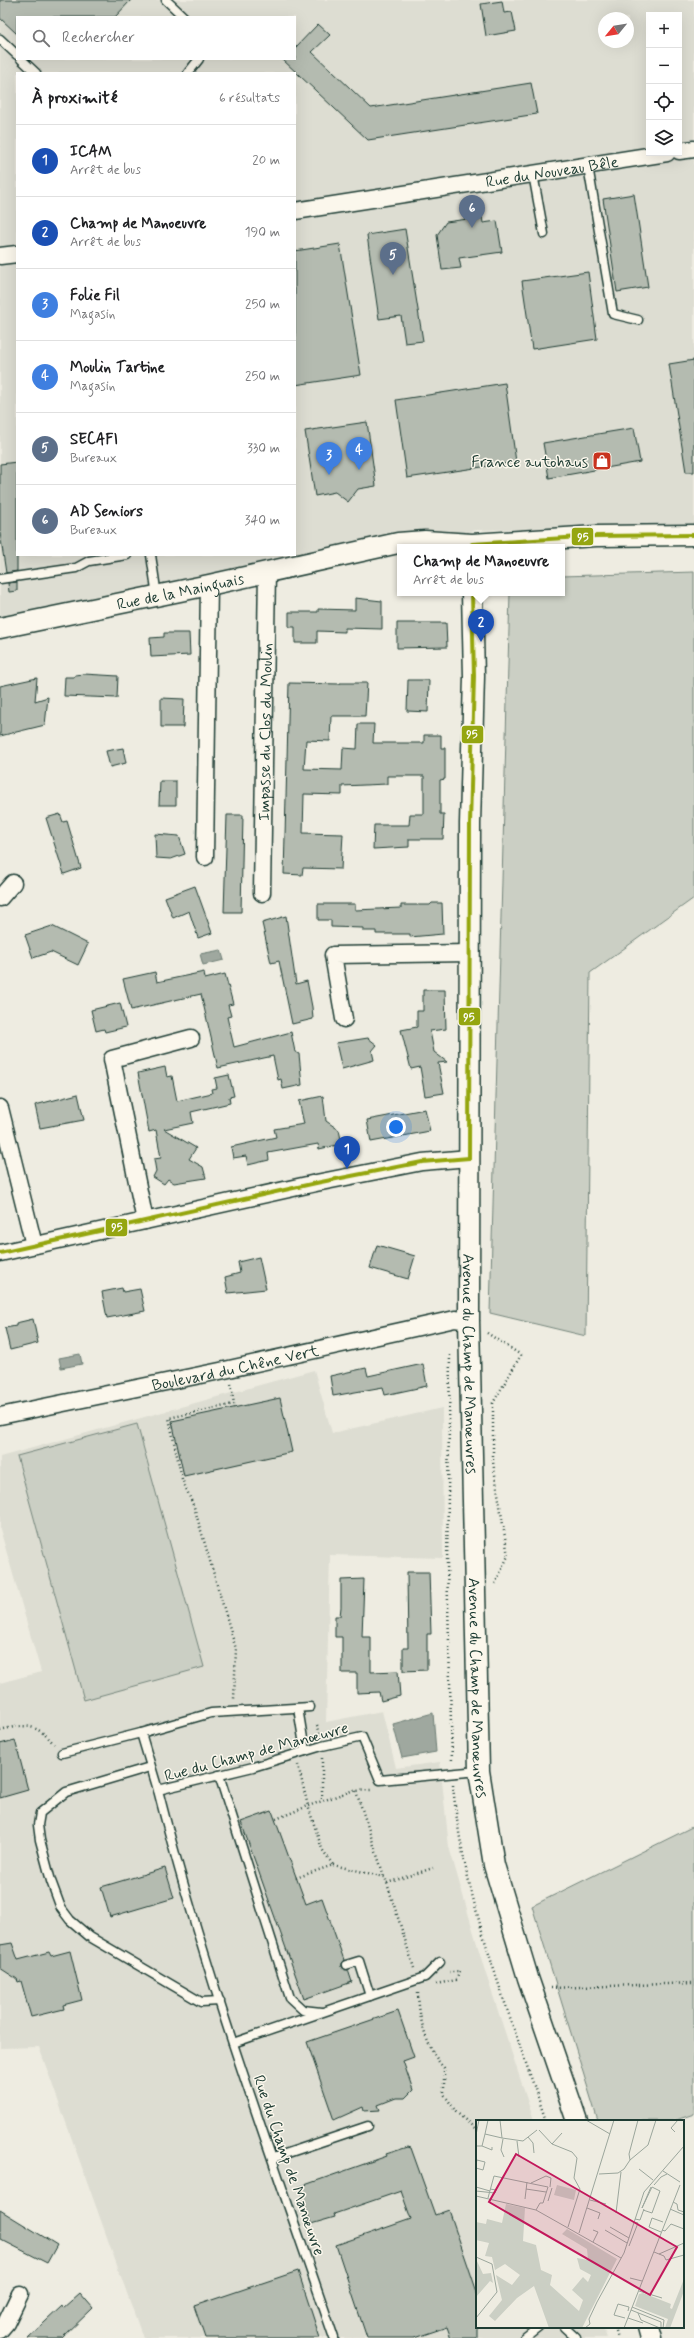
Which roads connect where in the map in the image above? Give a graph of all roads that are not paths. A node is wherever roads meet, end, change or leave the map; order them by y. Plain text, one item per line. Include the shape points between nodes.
1 (166, 0) edge
2 (183, 16) edge
3 (0, 39) edge
4 (16, 54) edge
5 (22, 60) edge
6 (198, 60) edge
7 (35, 72) edge
8 (189, 72) edge
9 (694, 149) edge
10 (682, 151) edge
11 (649, 156) edge
12 (588, 166) junction
13 (533, 174) junction
14 (296, 211) edge
15 (544, 234) dead end
16 (16, 254) edge
17 (0, 256) edge
18 (638, 320) dead end
19 (694, 535) edge
20 (453, 544) edge
21 (497, 544) edge
22 (121, 556) edge
23 (152, 556) edge
24 (267, 571) junction
25 (0, 579) edge
26 (209, 585) junction
27 (157, 596) junction
28 (472, 596) edge
29 (0, 628) edge
30 (205, 857) dead end
31 (13, 882) dead end
32 (262, 893) dead end
33 (0, 898) edge
34 (470, 953) junction
35 (344, 1019) dead end
36 (191, 1038) dead end
37 (0, 1108) edge
38 (469, 1158) junction
39 (145, 1221) junction
40 (34, 1245) junction
41 (0, 1253) edge
42 (469, 1321) junction
43 (0, 1416) edge
44 (310, 1707) dead end
45 (298, 1708) junction
46 (141, 1733) junction
47 (305, 1751) junction
48 (62, 1753) road end
49 (150, 1767) junction
50 (479, 1771) junction
51 (219, 1775) junction
52 (158, 1790) junction
53 (440, 1962) dead end
54 (346, 1965) dead end
55 (370, 1996) junction
56 (220, 2002) junction
57 (321, 2012) junction
58 (233, 2042) junction
59 (577, 2120) edge
60 (368, 2126) dead end
61 (273, 2158) junction
62 (20, 2294) dead end
63 (537, 2328) edge
64 (565, 2328) edge
65 (648, 2328) edge
66 (0, 2330) edge
67 (334, 2338) edge
68 (524, 2338) edge
69 (576, 2338) edge
70 (652, 2338) edge

1 - 2 lane
3 - 4 lane
5 - 7 lane
6 - 8 lane
9 - 10 street
11 - 12 street, Rue du Nouveau Bêle
12 - 13 street, Rue du Nouveau Bêle
12 - 18 lane via 613,314
13 - 14 street, Rue du Nouveau Bêle
13 - 15 lane
16 - 17 street
19 - 21 street, Rue de la Mainguais via 596,536
20 - 24 street, Rue de la Mainguais via 425,541 398,543
22 - 25 lane via 89,561 76,568
23 - 27 lane
24 - 26 street, Rue de la Mainguais
24 - 32 street, Impasse du Clos du Moulin
26 - 27 street, Rue de la Mainguais
26 - 30 street
27 - 29 street, Rue de la Mainguais
28 - 34 street, Avenue du Champ de Manœuvres via 474,676
31 - 33 street
34 - 35 street via 333,956
34 - 38 street, Avenue du Champ de Manœuvres
36 - 39 street via 112,1059
37 - 40 street
38 - 39 street via 422,1162
38 - 42 street, Avenue du Champ de Manœuvres
39 - 40 street
40 - 41 street
42 - 43 street, Boulevard du Chêne Vert via 455,1319 228,1370
42 - 50 street, Avenue du Champ de Manœuvres
44 - 45 lane
45 - 46 lane via 211,1713
45 - 47 lane
46 - 48 lane
46 - 49 lane
47 - 50 lane, Rue du Champ de Manœuvre via 362,1737 380,1780
47 - 51 lane, Rue du Champ de Manœuvre
49 - 52 lane
49 - 56 lane, Rue du Champ de Manœuvre via 66,1792 40,1813 40,1840 51,1881 61,1908 70,1920 90,1937 201,2002
50 - 59 street, Avenue du Champ de Manœuvres via 494,1865 528,1978
51 - 52 lane, Rue du Champ de Manœuvre
51 - 57 lane via 290,1998 303,2010
52 - 56 lane, Rue du Champ de Manœuvre via 179,1877
53 - 55 lane via 425,1977
54 - 55 lane via 359,1961
55 - 57 lane
56 - 58 lane, Rue du Champ de Manœuvre
57 - 58 lane
58 - 61 lane, Rue du Champ de Manœuvre
60 - 61 lane
61 - 67 lane, Rue du Champ de Manœuvre
62 - 66 street
63 - 68 lane
64 - 69 lane
65 - 70 street

